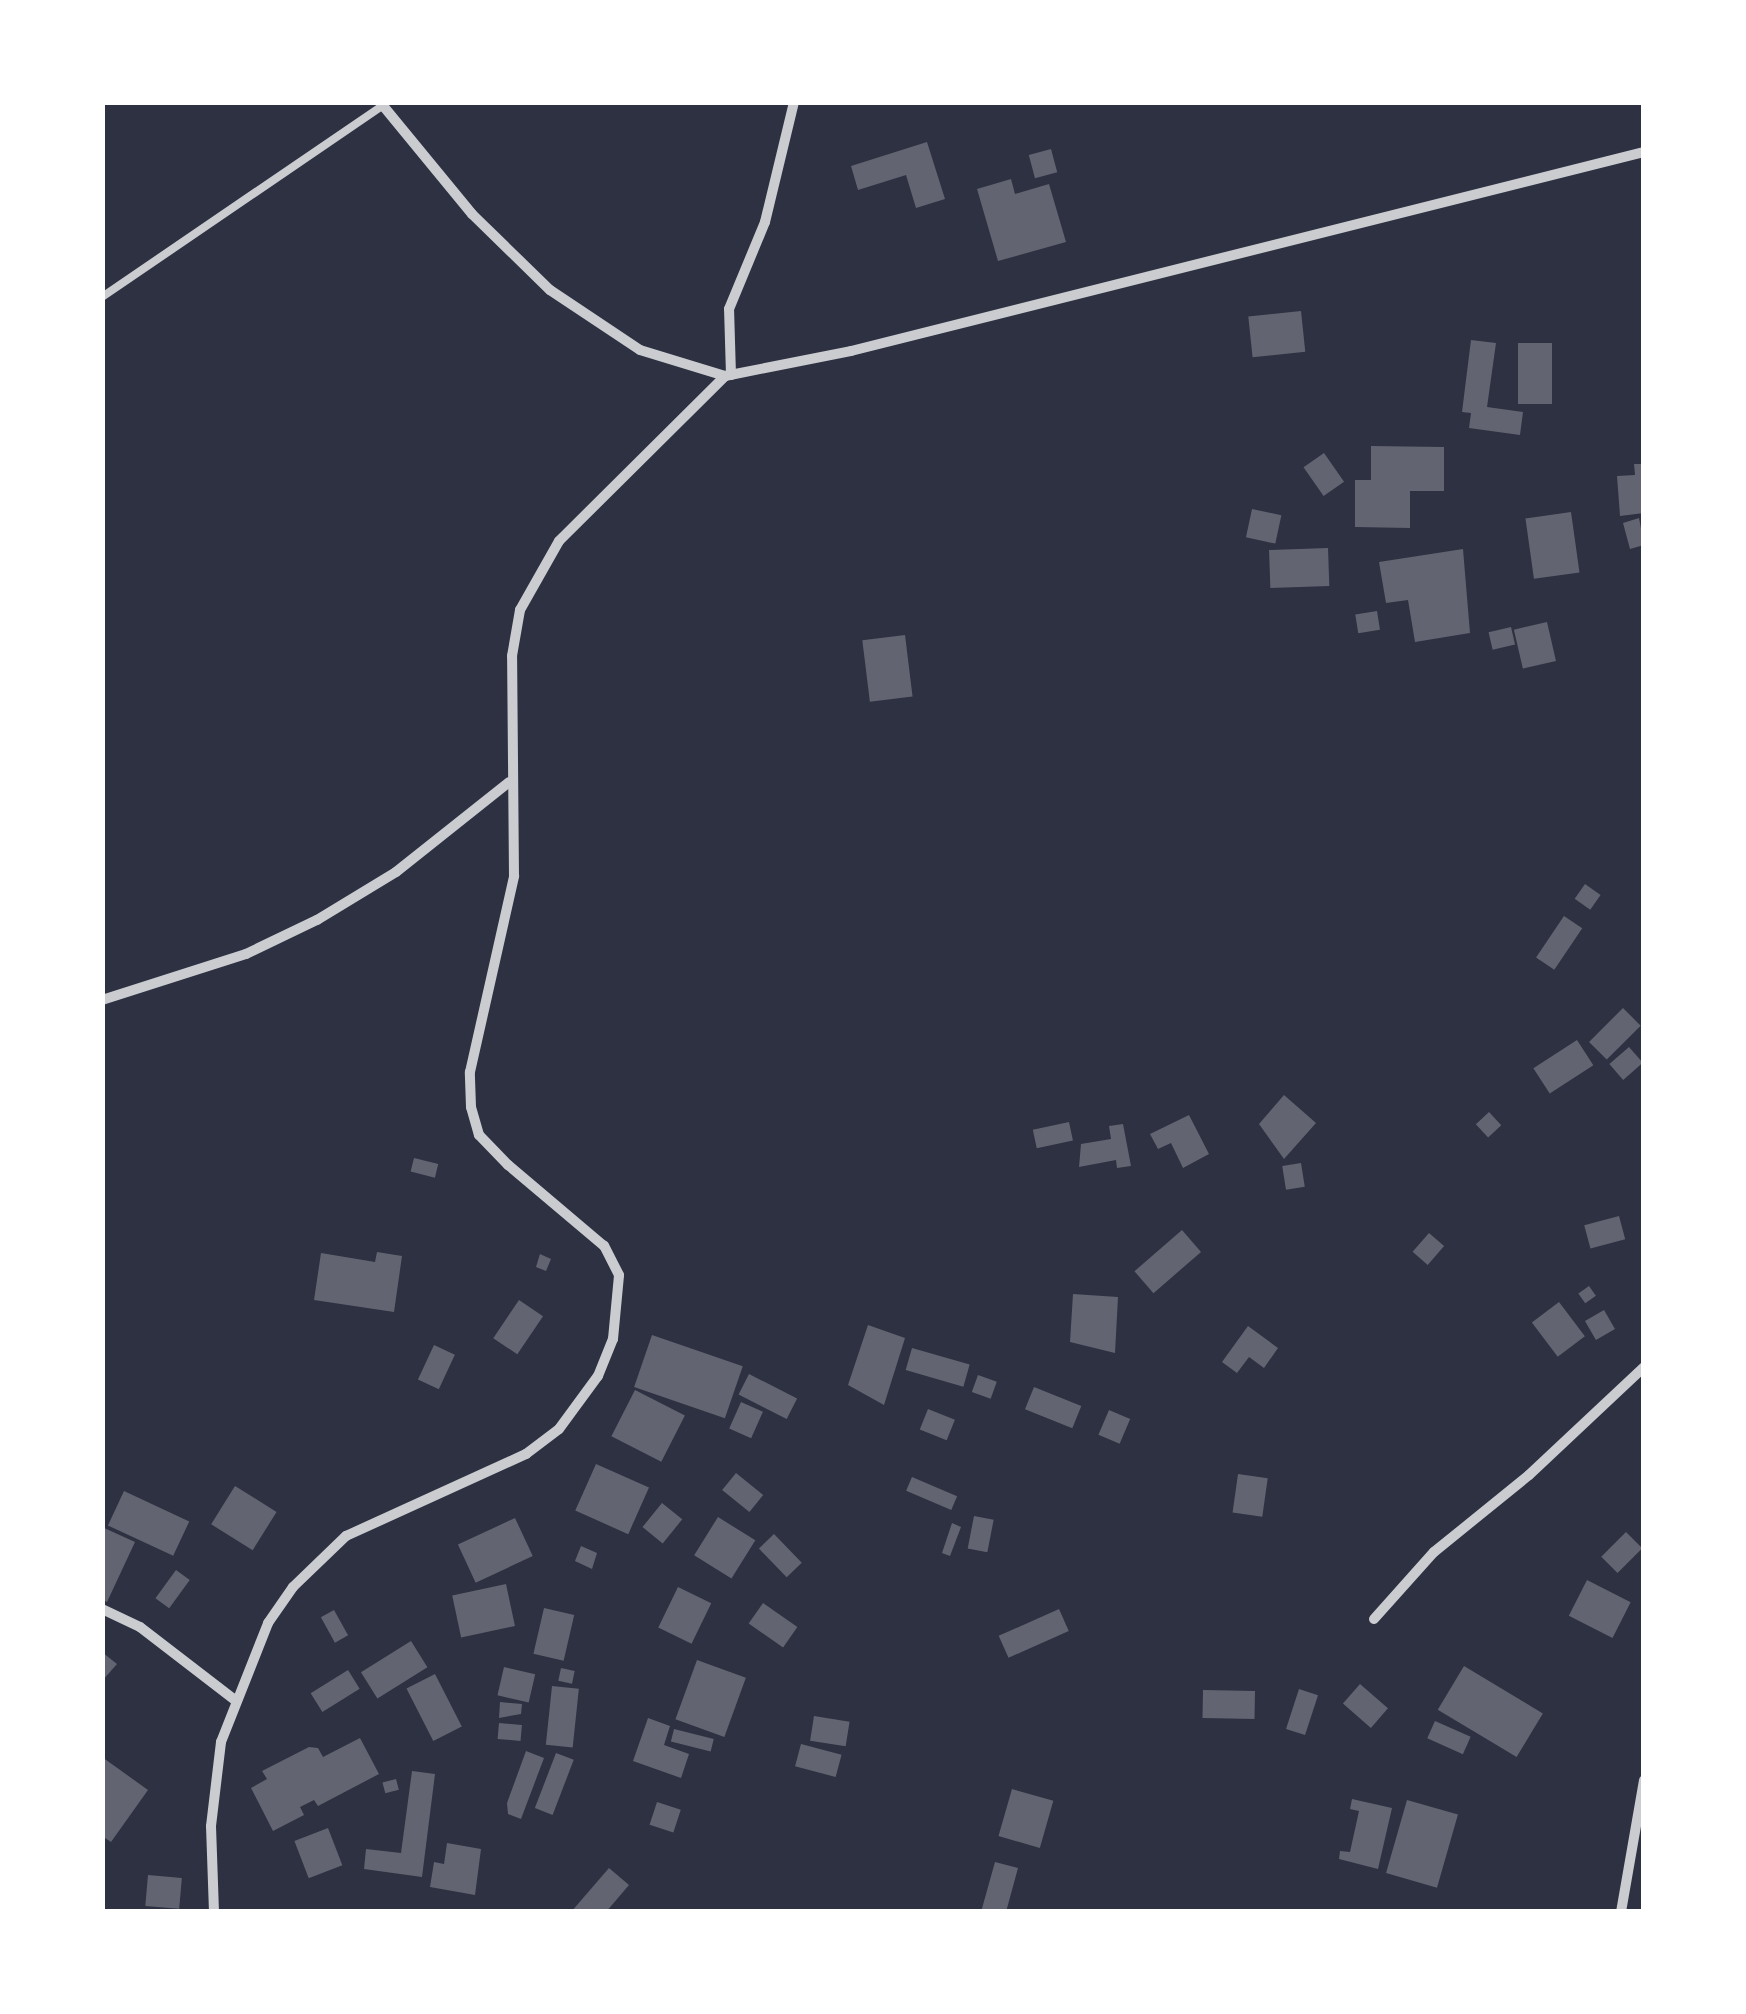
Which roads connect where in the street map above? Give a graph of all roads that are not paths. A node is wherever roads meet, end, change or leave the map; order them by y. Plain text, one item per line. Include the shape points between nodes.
1 (794, 102) edge
2 (381, 104) edge
3 (1644, 152) edge
4 (102, 297) edge
5 (728, 376) junction
6 (508, 782) junction
7 (102, 1000) edge
8 (1644, 1367) edge
9 (102, 1608) edge
10 (1374, 1619) dead end
11 (236, 1700) junction
12 (1644, 1780) edge
13 (214, 1912) edge
14 (1621, 1912) edge

1 - 5 street via 765,222 728,309
2 - 4 lane
2 - 5 street via 472,214 550,290 640,350
3 - 5 street
5 - 6 street via 585,513 535,578 520,610 512,656
6 - 7 street via 396,872 317,920 246,954
6 - 11 street via 510,914 470,1072 471,1107 479,1134 508,1166 604,1246 619,1275 613,1339 575,1411 548,1438 526,1454 378,1518 313,1564 268,1623
8 - 10 street via 1529,1475 1434,1552
9 - 11 street via 140,1627
11 - 13 street via 214,1786
12 - 14 street

